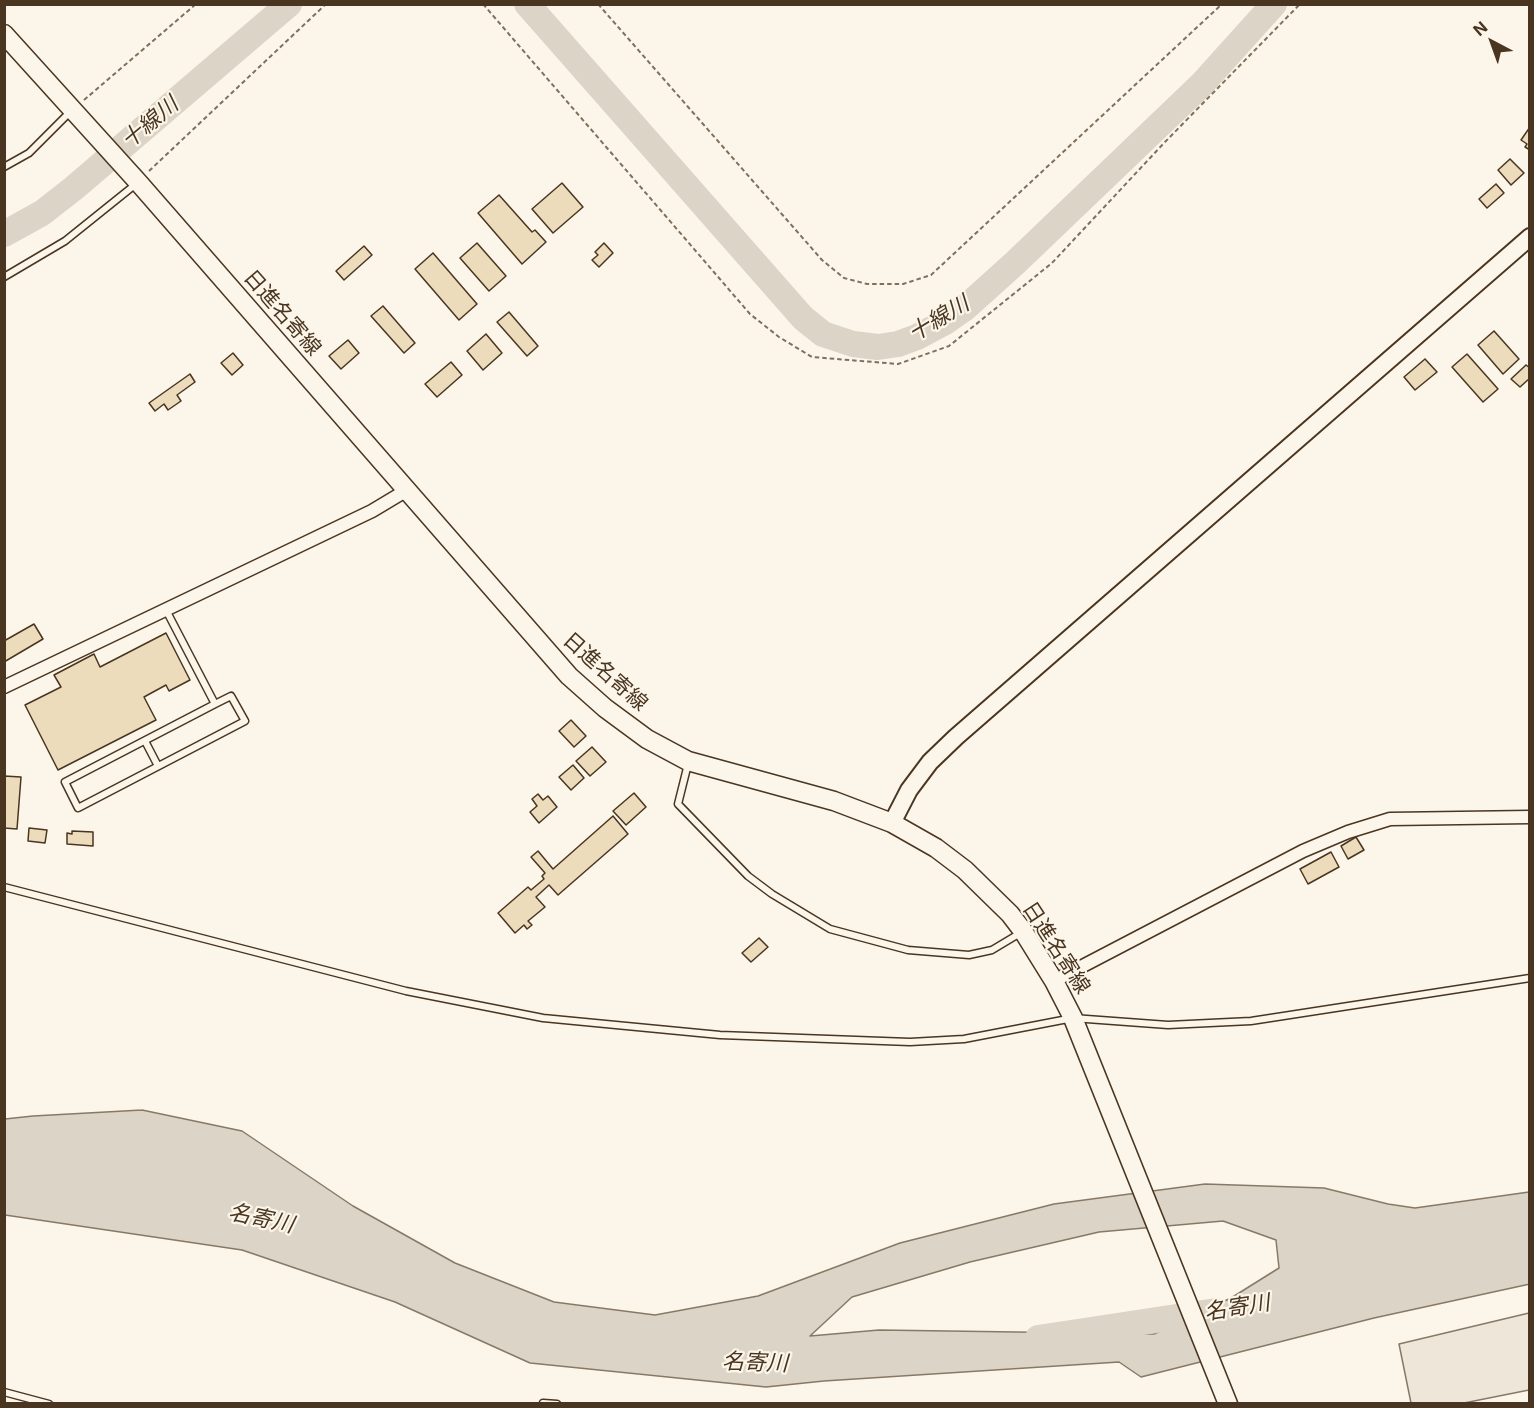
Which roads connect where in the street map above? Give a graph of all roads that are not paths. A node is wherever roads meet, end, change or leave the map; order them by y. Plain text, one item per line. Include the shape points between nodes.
1 (4, 34) edge
2 (78, 116) junction
3 (4, 167) edge
4 (132, 176) junction
5 (1530, 237) edge
6 (4, 277) edge
7 (407, 490) junction
8 (166, 610) junction
9 (4, 687) edge
10 (215, 704) junction
11 (145, 741) junction
12 (688, 760) junction
13 (158, 766) junction
14 (1530, 817) edge
15 (892, 823) junction
16 (4, 887) edge
17 (1023, 931) junction
18 (1530, 978) edge
19 (1054, 981) junction
20 (1073, 1018) junction
21 (4, 1392) edge
22 (543, 1403) edge
23 (49, 1404) edge
24 (557, 1404) edge
25 (1228, 1404) edge

1 - 2 main road, 日進名寄線
2 - 3 lane
2 - 4 main road, 日進名寄線
4 - 6 lane via 65,241
4 - 7 main road, 日進名寄線
5 - 15 street via 956,737 909,790
7 - 8 street via 372,511
7 - 12 main road, 日進名寄線 via 569,676 646,739
8 - 9 street
8 - 10 lane
10 - 11 lane
10 - 13 lane via 231,696 245,722
11 - 13 lane
11 - 13 lane via 65,782 78,808
12 - 15 main road, 日進名寄線 via 834,801
12 - 17 lane via 678,804 748,876 831,929 908,950 969,955 993,950
14 - 19 street via 1390,819 1348,832 1303,851
15 - 17 main road, 日進名寄線 via 965,870
16 - 20 lane via 406,992 543,1018 720,1035 910,1042 964,1039
17 - 19 main road, 日進名寄線
18 - 20 lane via 1251,1021 1168,1025
19 - 20 main road, 日進名寄線
20 - 25 main road, 日進名寄線
21 - 23 lane
22 - 24 lane

